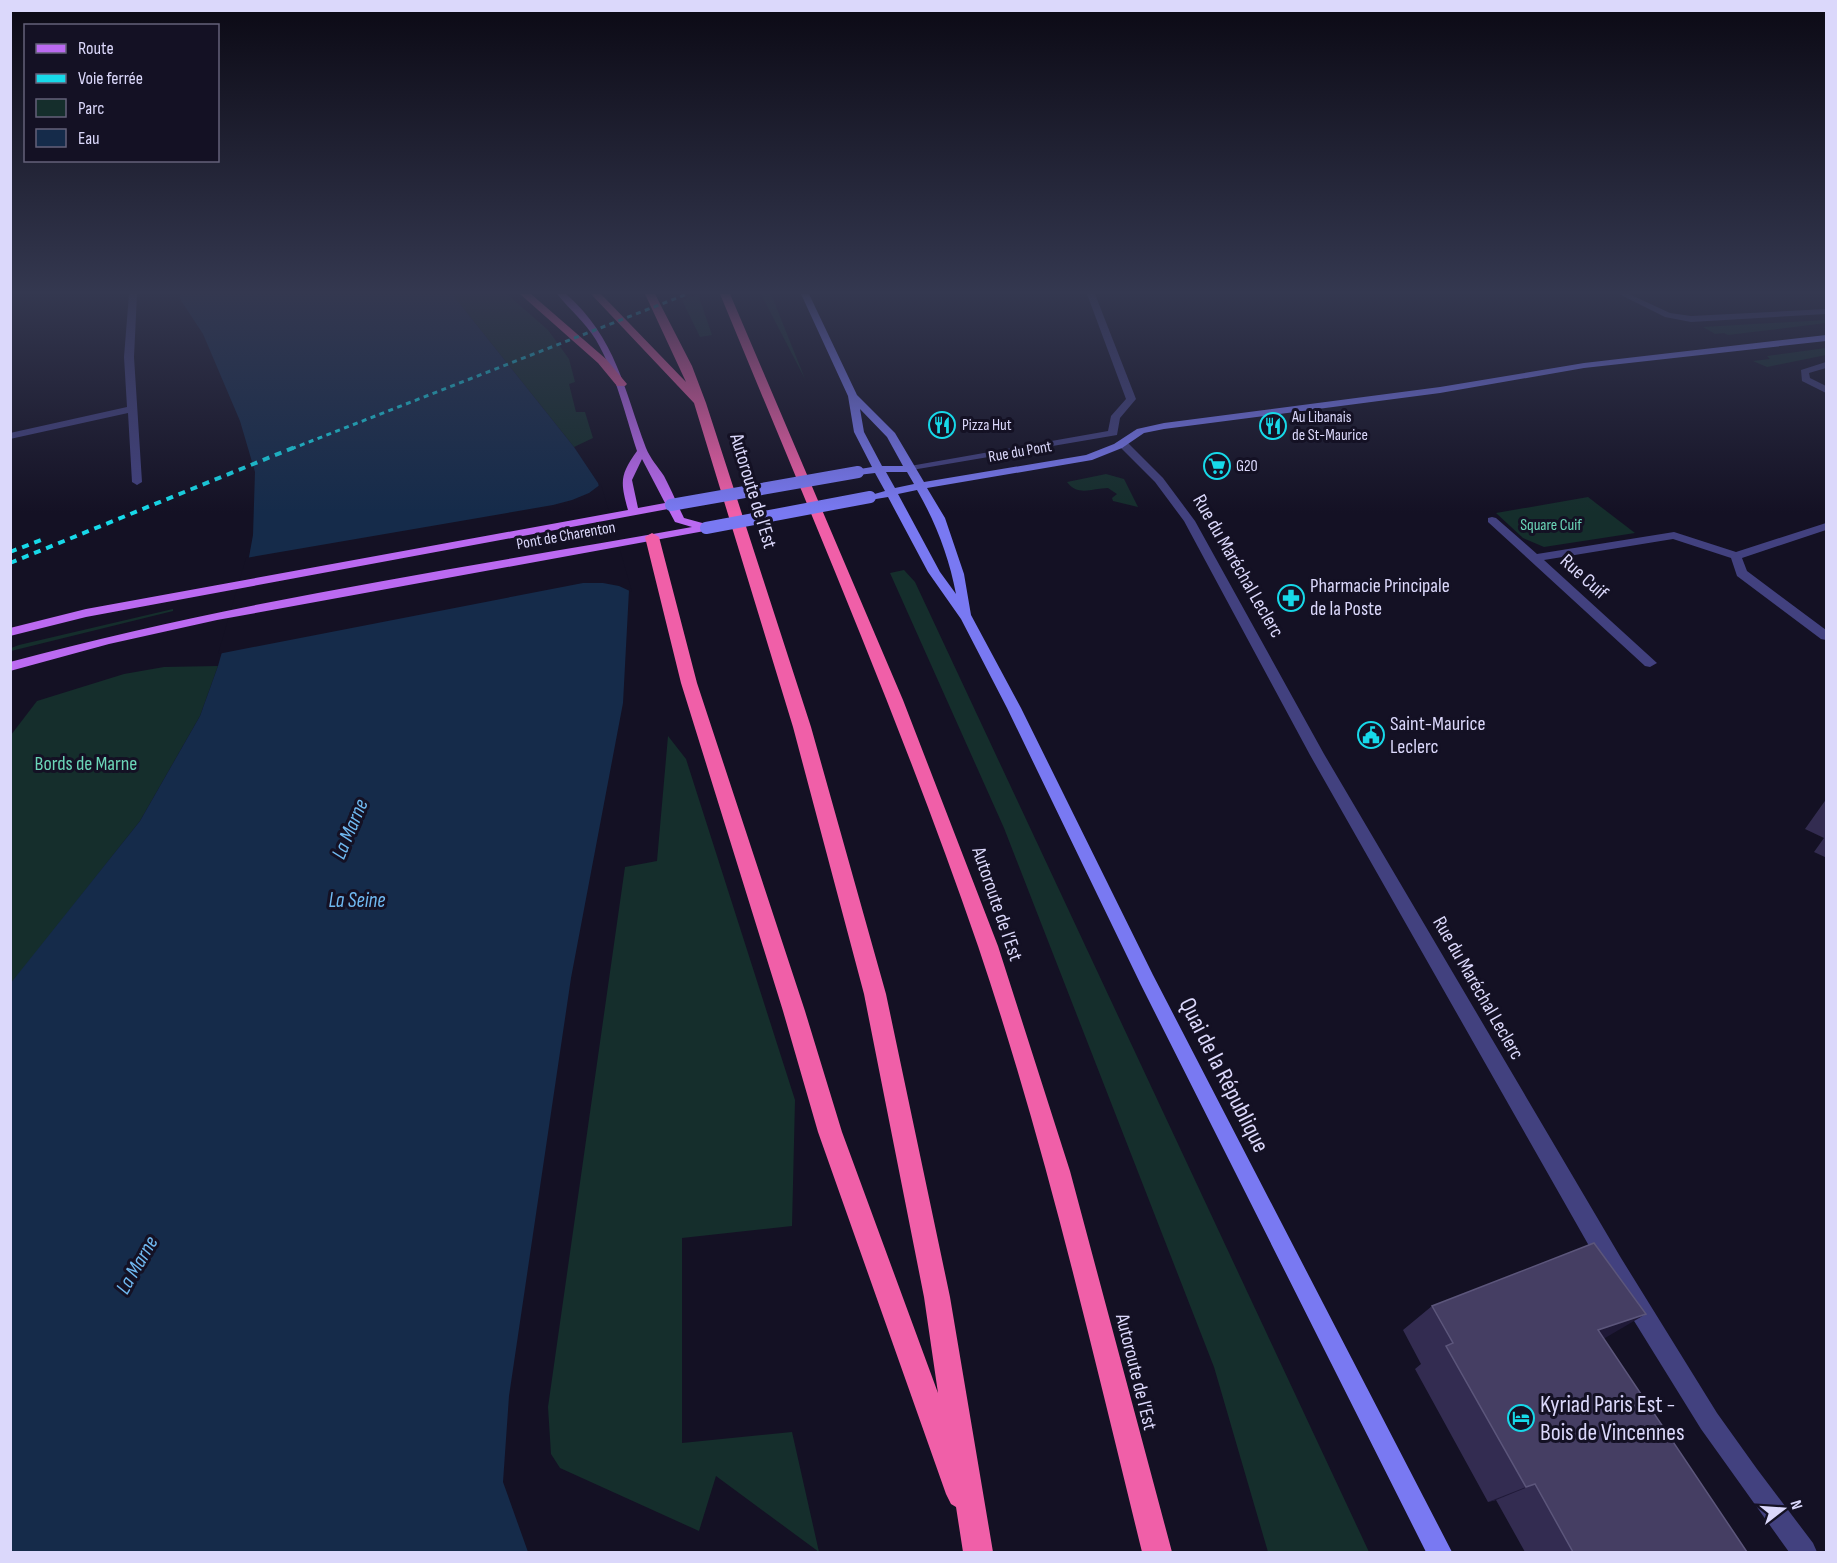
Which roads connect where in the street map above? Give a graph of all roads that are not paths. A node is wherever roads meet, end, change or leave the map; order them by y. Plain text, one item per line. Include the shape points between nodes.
1 (130, 367) edge
2 (607, 367) edge
3 (613, 367) edge
4 (666, 367) edge
5 (686, 367) edge
6 (755, 367) edge
7 (839, 367) edge
8 (1119, 367) edge
9 (1580, 367) edge
10 (1821, 367) edge
11 (621, 384) junction
12 (1827, 390) edge
13 (853, 396) junction
14 (700, 403) junction
15 (132, 410) junction
16 (1113, 433) junction
17 (10, 436) edge
18 (1122, 443) junction
19 (641, 446) junction
20 (879, 469) junction
21 (910, 469) junction
22 (137, 482) dead end
23 (921, 488) junction
24 (892, 493) junction
25 (672, 505) junction
26 (634, 512) junction
27 (679, 520) junction
28 (1492, 520) dead end
29 (1827, 526) edge
30 (706, 528) junction
31 (652, 537) junction
32 (1736, 556) junction
33 (1535, 558) junction
34 (967, 618) junction
35 (10, 632) edge
36 (1827, 636) edge
37 (1650, 663) dead end
38 (10, 667) edge
39 (977, 1544) edge
40 (1157, 1552) edge
41 (1439, 1552) edge
42 (1804, 1552) edge

1 - 15 street
2 - 11 highway
3 - 11 main road
4 - 14 highway
5 - 14 highway, Autoroute de l’Est
6 - 40 highway, Autoroute de l’Est via 910,740 989,950 1088,1282
7 - 13 main road
8 - 16 street via 1131,399 1114,417
9 - 18 main road, Rue du Pont via 1440,390 1164,426 1141,431
10 - 12 street via 1804,372 1805,379
11 - 19 main road
13 - 20 main road, Quai de la République via 859,432
13 - 21 main road, Quai de la République via 891,435
14 - 39 highway, Autoroute de l’Est via 801,727 875,994 937,1297
15 - 17 street
15 - 22 street
16 - 18 street, Rue du Maréchal Leclerc
16 - 21 street, Rue du Pont
18 - 23 main road, Rue du Pont via 1088,458
18 - 42 street, Rue du Maréchal Leclerc via 1159,480 1190,521 1317,755 1612,1266 1703,1412
19 - 25 main road
19 - 26 main road via 626,473
20 - 21 main road, Pont de Charenton
20 - 24 main road, Quai de la République
20 - 25 main road, Pont de Charenton, bridge
21 - 23 main road, Quai de la République
23 - 24 main road, Pont de Charenton
23 - 34 main road, Quai de la République via 939,518 958,574
24 - 30 main road, Pont de Charenton, bridge
24 - 34 main road, Quai de la République via 934,572
25 - 26 main road, Pont de Charenton
25 - 27 main road
26 - 35 main road, Pont de Charenton via 86,613
27 - 30 main road
27 - 31 main road
28 - 33 street, Rue Cuif
29 - 32 street
30 - 31 main road, Pont de Charenton
31 - 38 main road, Pont de Charenton via 217,616
31 - 39 highway via 688,683 830,1132
32 - 33 street via 1674,535
32 - 36 street via 1741,573
33 - 37 street, Rue Cuif
34 - 41 main road, Quai de la République

